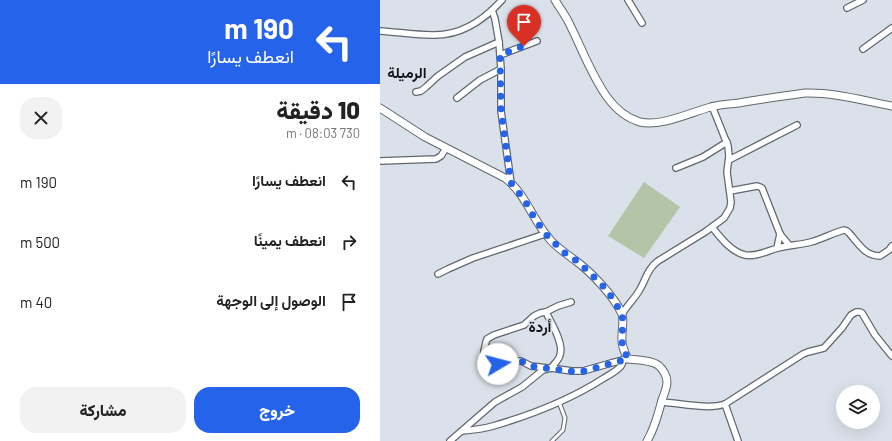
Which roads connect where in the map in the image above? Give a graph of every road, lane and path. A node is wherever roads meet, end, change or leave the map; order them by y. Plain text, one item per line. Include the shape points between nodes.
1 (502, 0) edge
2 (555, 0) edge
3 (628, 0) edge
4 (863, 0) edge
5 (847, 8) dead end
6 (492, 10) junction
7 (642, 24) dead end
8 (892, 28) edge
9 (380, 31) edge
10 (537, 41) dead end
11 (499, 42) junction
12 (863, 49) dead end
13 (500, 55) junction
14 (501, 69) junction
15 (416, 92) dead end
16 (457, 98) dead end
17 (712, 106) junction
18 (892, 106) edge
19 (380, 109) edge
20 (797, 125) dead end
21 (727, 142) junction
22 (446, 148) junction
23 (728, 160) junction
24 (380, 161) edge
25 (676, 168) dead end
26 (511, 183) junction
27 (730, 191) junction
28 (712, 227) junction
29 (545, 234) junction
30 (780, 234) junction
31 (789, 245) junction
32 (892, 246) edge
33 (777, 248) junction
34 (438, 274) dead end
35 (571, 302) dead end
36 (546, 312) junction
37 (622, 314) junction
38 (892, 356) edge
39 (626, 359) junction
40 (550, 368) junction
41 (559, 402) junction
42 (661, 402) junction
43 (725, 404) junction
44 (462, 431) junction
45 (450, 441) edge
46 (552, 441) edge
47 (647, 441) edge
48 (738, 441) edge

1 - 6 street
2 - 17 street via 567,19 596,80 620,112 641,122 660,122
3 - 7 street
4 - 5 street
6 - 9 street via 482,19 451,34
6 - 11 street
8 - 12 street
10 - 13 street
11 - 13 street
11 - 15 street via 465,57 421,91
13 - 14 street
14 - 16 street via 480,80
14 - 26 street via 501,111
17 - 18 street via 814,93
17 - 21 street
19 - 22 street
20 - 23 street
21 - 23 street
21 - 25 street via 703,157
22 - 24 street via 436,159
22 - 26 street
23 - 27 street
26 - 29 street
27 - 28 street via 728,213
27 - 30 street via 760,187
28 - 33 street via 733,249 744,255 757,255
28 - 37 street via 653,265 639,292
29 - 34 street via 473,258
29 - 37 street via 606,289
30 - 31 street
30 - 33 street
31 - 32 street via 811,242 845,230 871,255 880,256
31 - 33 street
35 - 36 street
36 - 40 street via 557,333 561,350 559,358
36 - 40 street via 534,316 522,326 487,339 484,362 489,367 506,361 518,361 531,366
37 - 39 street via 622,342
38 - 43 street via 874,335 862,313 856,312 824,348 803,354
39 - 40 street via 583,371
39 - 41 street via 605,377
39 - 42 street via 660,366 667,382
40 - 44 street via 495,402
41 - 44 street via 492,426
41 - 46 lane via 565,418 563,430
42 - 43 street via 706,406
42 - 47 street via 657,420
43 - 48 street
44 - 45 street

